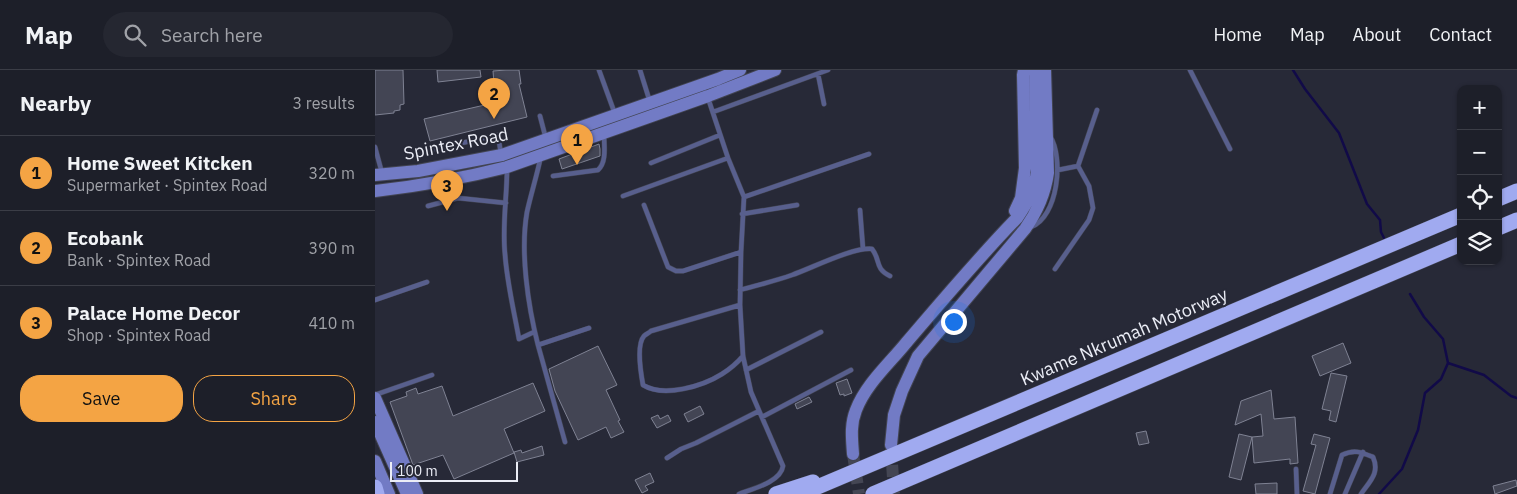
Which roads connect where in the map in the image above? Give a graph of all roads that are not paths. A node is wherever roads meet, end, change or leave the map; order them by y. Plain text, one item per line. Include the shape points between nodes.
1 (599, 70) edge
2 (640, 70) edge
3 (740, 70) edge
4 (775, 70) edge
5 (828, 70) edge
6 (1045, 70) edge
7 (1190, 70) edge
8 (1026, 71) edge
9 (818, 74) junction
10 (708, 96) junction
11 (650, 103) junction
12 (824, 104) dead end
13 (1097, 110) dead end
14 (713, 112) junction
15 (540, 116) dead end
16 (616, 116) junction
17 (1047, 131) junction
18 (604, 133) junction
19 (720, 135) junction
20 (547, 140) junction
21 (375, 147) edge
22 (1230, 149) dead end
23 (425, 151) dead end
24 (869, 154) dead end
25 (541, 155) junction
26 (727, 158) junction
27 (504, 161) junction
28 (651, 163) dead end
29 (1078, 166) junction
30 (1058, 170) junction
31 (379, 175) edge
32 (553, 176) dead end
33 (1517, 190) edge
34 (375, 191) edge
35 (623, 196) dead end
36 (744, 197) junction
37 (1502, 197) edge
38 (506, 202) junction
39 (644, 205) dead end
40 (797, 205) dead end
41 (428, 206) dead end
42 (860, 210) dead end
43 (743, 214) junction
44 (1457, 217) edge
45 (1517, 220) edge
46 (1502, 226) edge
47 (1025, 229) junction
48 (1457, 246) edge
49 (863, 249) junction
50 (741, 252) junction
51 (1055, 269) dead end
52 (890, 276) dead end
53 (984, 276) junction
54 (961, 280) junction
55 (427, 282) dead end
56 (740, 290) junction
57 (375, 300) edge
58 (740, 305) junction
59 (589, 328) dead end
60 (534, 332) junction
61 (821, 332) dead end
62 (538, 345) junction
63 (743, 356) junction
64 (746, 370) junction
65 (851, 370) dead end
66 (432, 375) dead end
67 (375, 396) edge
68 (759, 411) junction
69 (762, 417) junction
70 (375, 422) edge
71 (565, 442) dead end
72 (891, 445) tunnel mouth
73 (1363, 452) junction
74 (853, 454) tunnel mouth
75 (667, 458) dead end
76 (375, 461) edge
77 (1296, 469) dead end
78 (843, 476) junction
79 (375, 487) edge
80 (377, 494) edge
81 (389, 494) edge
82 (407, 494) edge
83 (417, 494) edge
84 (739, 494) edge
85 (775, 494) edge
86 (801, 494) edge
87 (873, 494) edge
88 (1297, 494) edge
89 (1330, 494) edge
90 (1345, 494) edge
91 (1361, 494) edge

1 - 16 lane
2 - 11 lane
3 - 11 main road, Spintex Road
4 - 10 main road, Spintex Road
5 - 9 lane
6 - 17 main road
7 - 22 lane
8 - 54 main road via 1037,173 1033,188 1017,218
9 - 12 lane
9 - 14 lane
10 - 14 lane
10 - 18 main road, Spintex Road
11 - 16 main road, Spintex Road
13 - 29 lane
14 - 19 lane
15 - 20 lane
16 - 20 main road, Spintex Road
17 - 30 lane via 1055,144
17 - 47 main road via 1046,184 1034,216
18 - 25 main road, Spintex Road
18 - 32 lane via 601,168
19 - 26 lane
19 - 28 lane
20 - 27 main road, Spintex Road
21 - 31 lane
23 - 27 lane via 498,135
24 - 36 lane
25 - 27 main road, Spintex Road
25 - 60 lane via 527,213 525,243 526,278
26 - 35 lane
26 - 36 lane
27 - 31 main road, Spintex Road
27 - 34 main road, Spintex Road via 482,174
27 - 38 lane
29 - 30 lane
29 - 51 lane via 1089,186 1093,208 1089,220
30 - 47 lane via 1047,213 1034,226
33 - 37 highway
36 - 43 lane
38 - 41 lane via 458,198
38 - 60 lane via 505,254 519,339
39 - 50 lane via 668,267 676,271
40 - 43 lane
42 - 49 lane
43 - 50 lane
44 - 78 highway, Kwame Nkrumah Motorway
45 - 46 highway
47 - 53 main road
48 - 87 highway
49 - 52 lane via 875,252 883,273
49 - 56 lane via 793,275
50 - 56 lane
53 - 54 main road
53 - 72 main road via 918,356 901,391 894,415
54 - 74 main road via 866,391 852,422
55 - 57 lane
56 - 58 lane
58 - 63 lane
58 - 63 lane via 651,331 643,337 640,363 643,385 650,390 685,389 721,375
59 - 62 lane
60 - 62 lane
61 - 64 lane
62 - 71 lane
63 - 64 lane
64 - 68 lane
65 - 69 lane
66 - 67 lane
67 - 83 main road
68 - 69 lane
68 - 75 lane via 681,448
69 - 84 lane via 783,470 764,485
70 - 82 main road
73 - 89 lane via 1350,451 1342,455
73 - 90 lane
73 - 91 lane via 1373,457 1376,464 1375,473
76 - 81 main road
77 - 88 lane
78 - 85 highway via 828,477
78 - 86 highway, Kwame Nkrumah Motorway
79 - 80 highway

